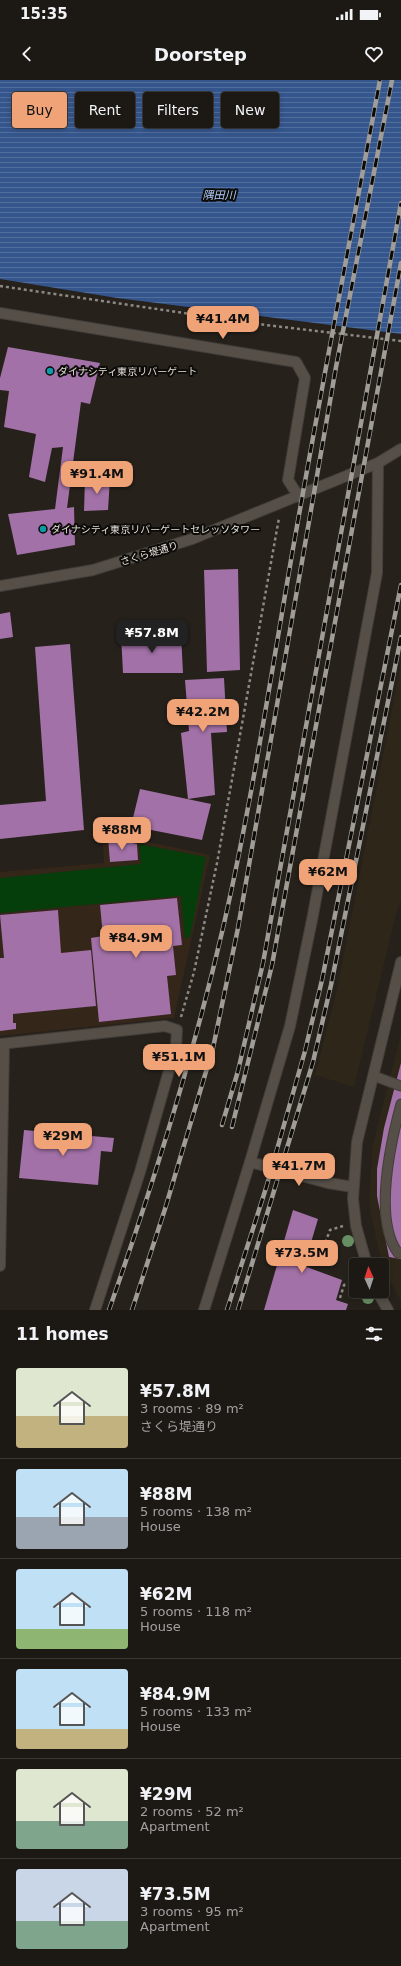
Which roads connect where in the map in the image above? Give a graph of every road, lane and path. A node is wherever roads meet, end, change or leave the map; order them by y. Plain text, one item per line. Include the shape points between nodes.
1 (0, 286) edge
2 (0, 313) edge
3 (401, 341) edge
4 (401, 449) edge
5 (378, 463) junction
6 (300, 497) junction
7 (282, 504) junction
8 (0, 586) edge
9 (401, 962) edge
10 (177, 1030) junction
11 (2, 1044) edge
12 (374, 1076) junction
13 (401, 1086) edge
14 (401, 1104) edge
15 (1, 1151) edge
16 (250, 1162) junction
17 (353, 1187) junction
18 (1, 1220) edge
19 (344, 1226) dead end
20 (401, 1253) edge
21 (365, 1258) edge
22 (317, 1265) dead end
23 (0, 1266) edge
24 (349, 1283) edge
25 (340, 1298) dead end
26 (382, 1298) edge
27 (95, 1310) edge
28 (204, 1310) edge
29 (388, 1310) edge

1 - 3 path via 251,323
2 - 6 street via 296,362 305,378 288,480
4 - 5 street, さくら堤通り
5 - 6 street, さくら堤通り
5 - 16 street via 375,580 290,1026
6 - 7 street, さくら堤通り
7 - 8 street, さくら堤通り via 192,539 93,570
7 - 10 path via 217,863 194,972
9 - 12 street
10 - 11 street via 164,1026
10 - 27 street via 176,1046 140,1172
11 - 15 street
12 - 13 lane
12 - 17 street via 357,1142
14 - 20 lane via 385,1185 387,1223 394,1247
15 - 18 street
16 - 17 street via 328,1183
16 - 28 street
17 - 21 street via 356,1226
18 - 23 street
19 - 22 path via 330,1230
24 - 25 path via 344,1285
26 - 29 street

